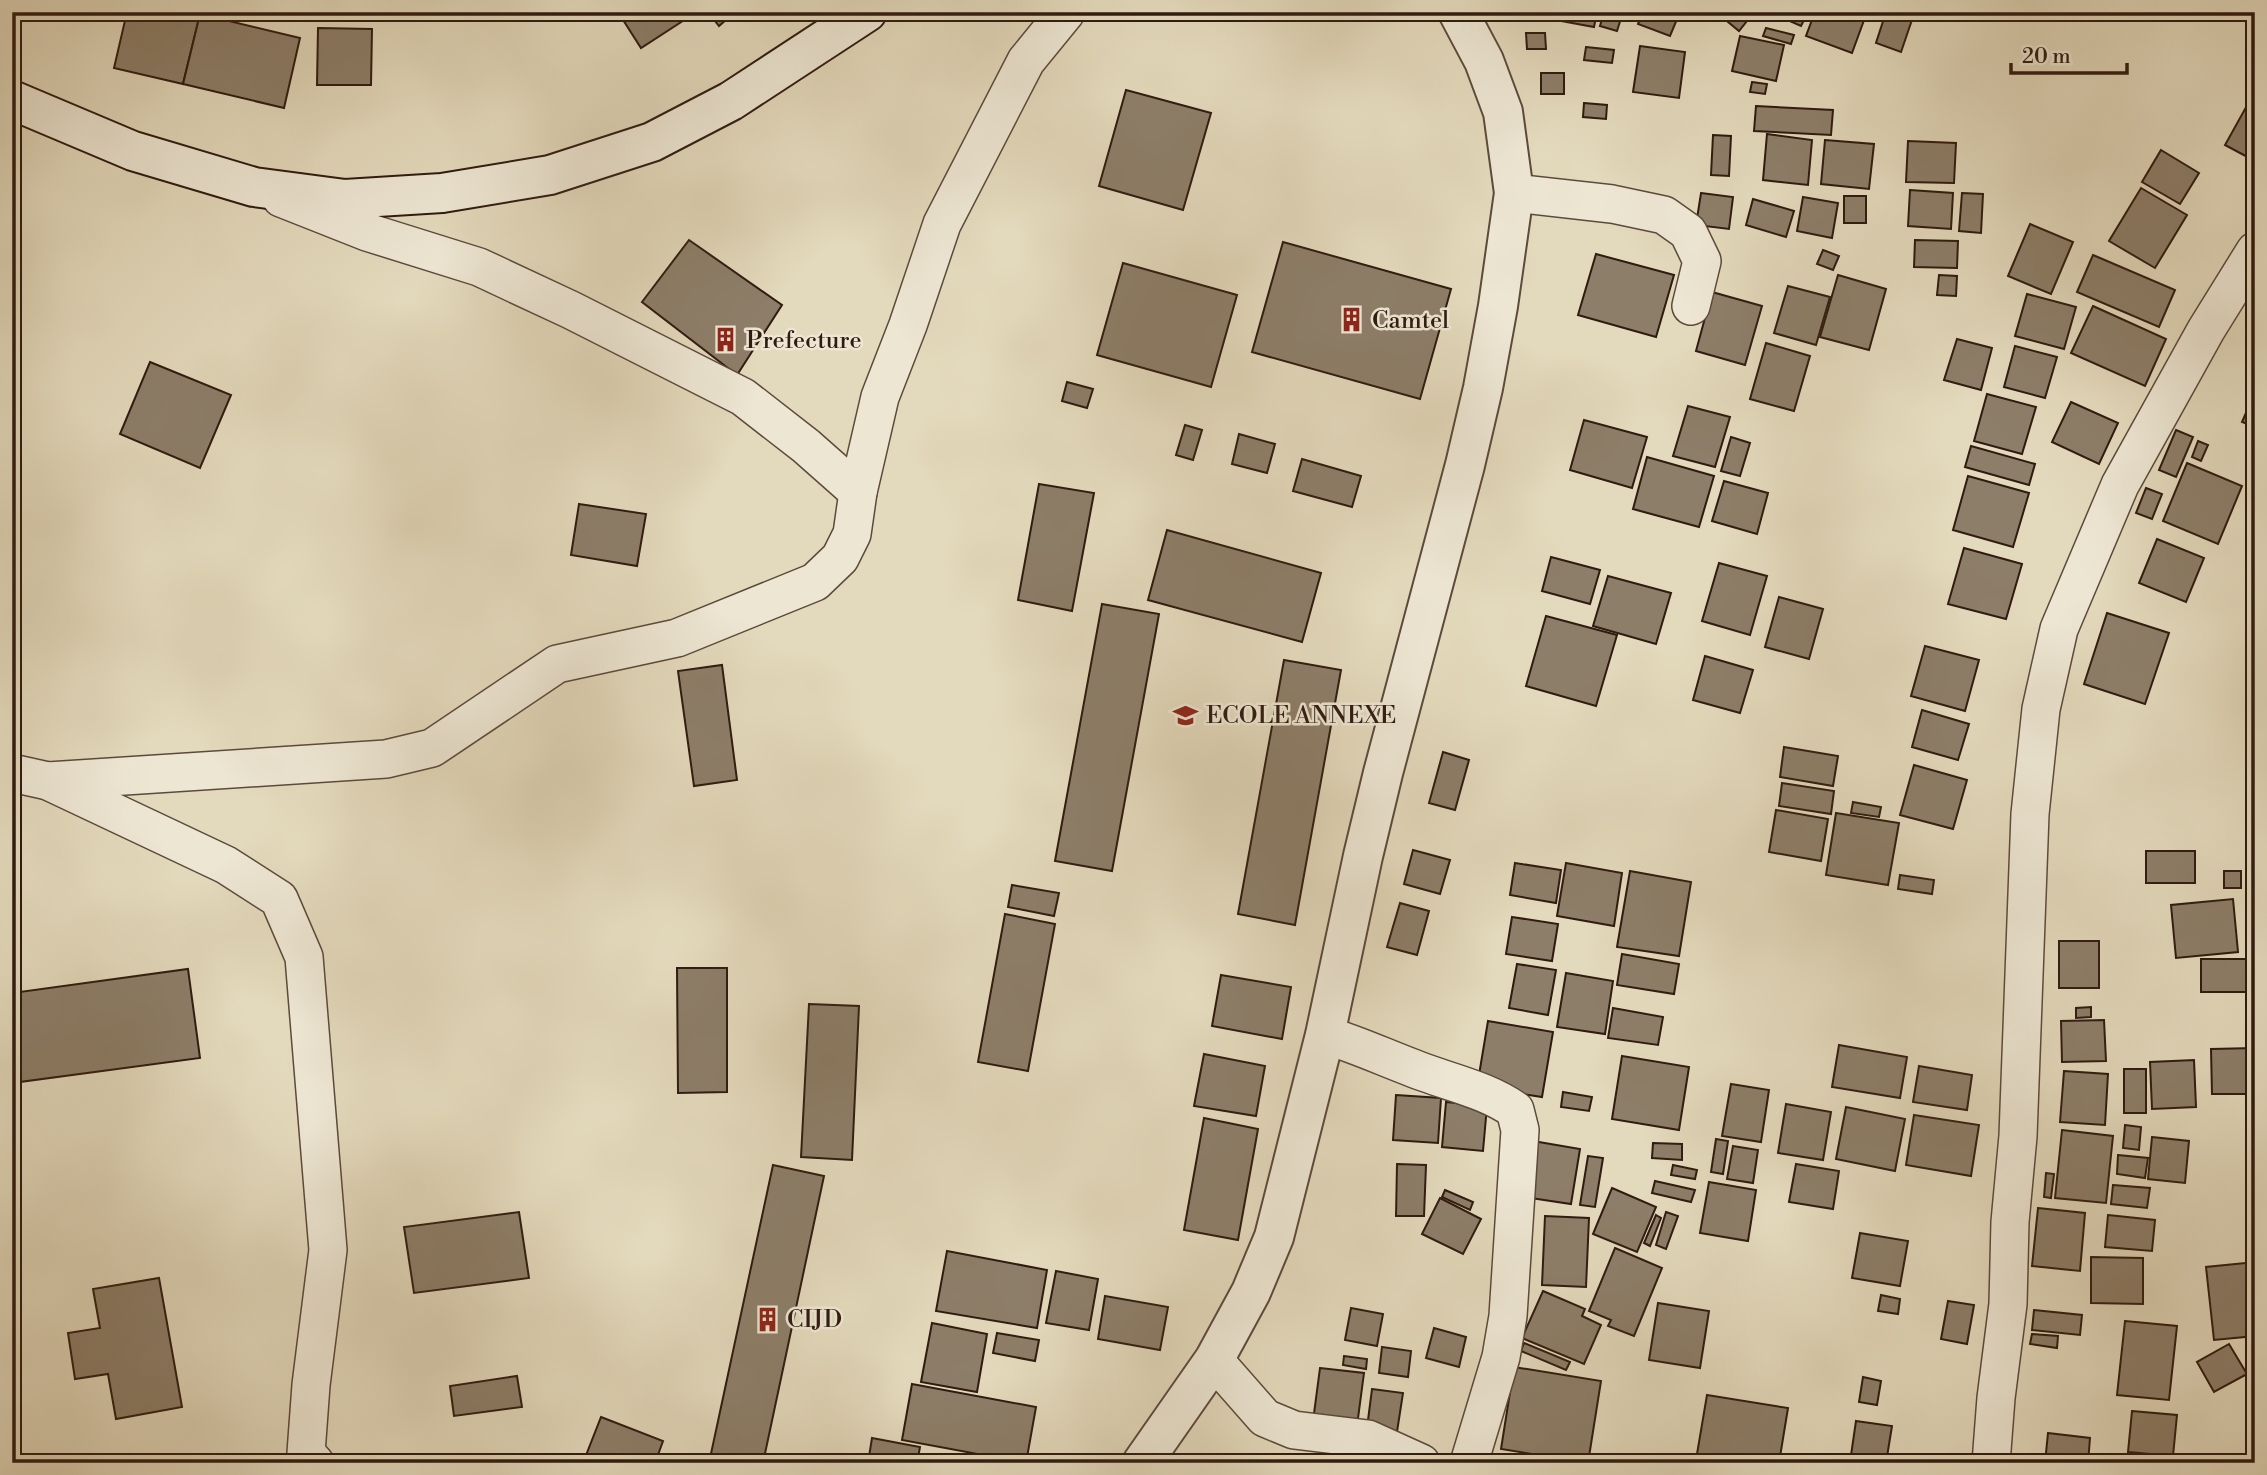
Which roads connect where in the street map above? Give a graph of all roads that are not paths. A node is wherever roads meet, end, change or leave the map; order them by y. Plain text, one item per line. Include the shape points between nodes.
1 (867, 12) edge
2 (1066, 12) edge
3 (1458, 12) edge
4 (12, 100) edge
5 (254, 187) junction
6 (1514, 193) junction
7 (2255, 251) edge
8 (1691, 306) dead end
9 (858, 492) junction
10 (12, 773) edge
11 (48, 781) junction
12 (1325, 1035) junction
13 (1214, 1360) junction
14 (300, 1460) edge
15 (1142, 1463) edge
16 (1421, 1463) edge
17 (1469, 1463) edge
18 (1991, 1463) edge

1 - 5 street via 720,107 652,142 550,175 442,193 345,199
2 - 9 street via 1026,61 942,224 880,397
3 - 6 street via 1503,112
4 - 5 street via 133,151
5 - 9 street via 367,232 479,267 583,315 743,397
6 - 8 street via 1664,215 1688,232 1702,261
6 - 12 street via 1483,388 1366,844
7 - 18 street via 2120,485 2059,629 2041,709 2031,814 2007,1304
9 - 11 street via 852,534 840,558 816,582 677,638 557,664 432,748 386,760
10 - 11 street
11 - 14 street via 226,865 279,900 304,957 328,1250
12 - 13 street via 1274,1237
12 - 17 street via 1497,1098 1515,1110 1520,1130 1508,1316 1501,1357
13 - 15 street
13 - 16 street via 1265,1418 1294,1430 1368,1439

